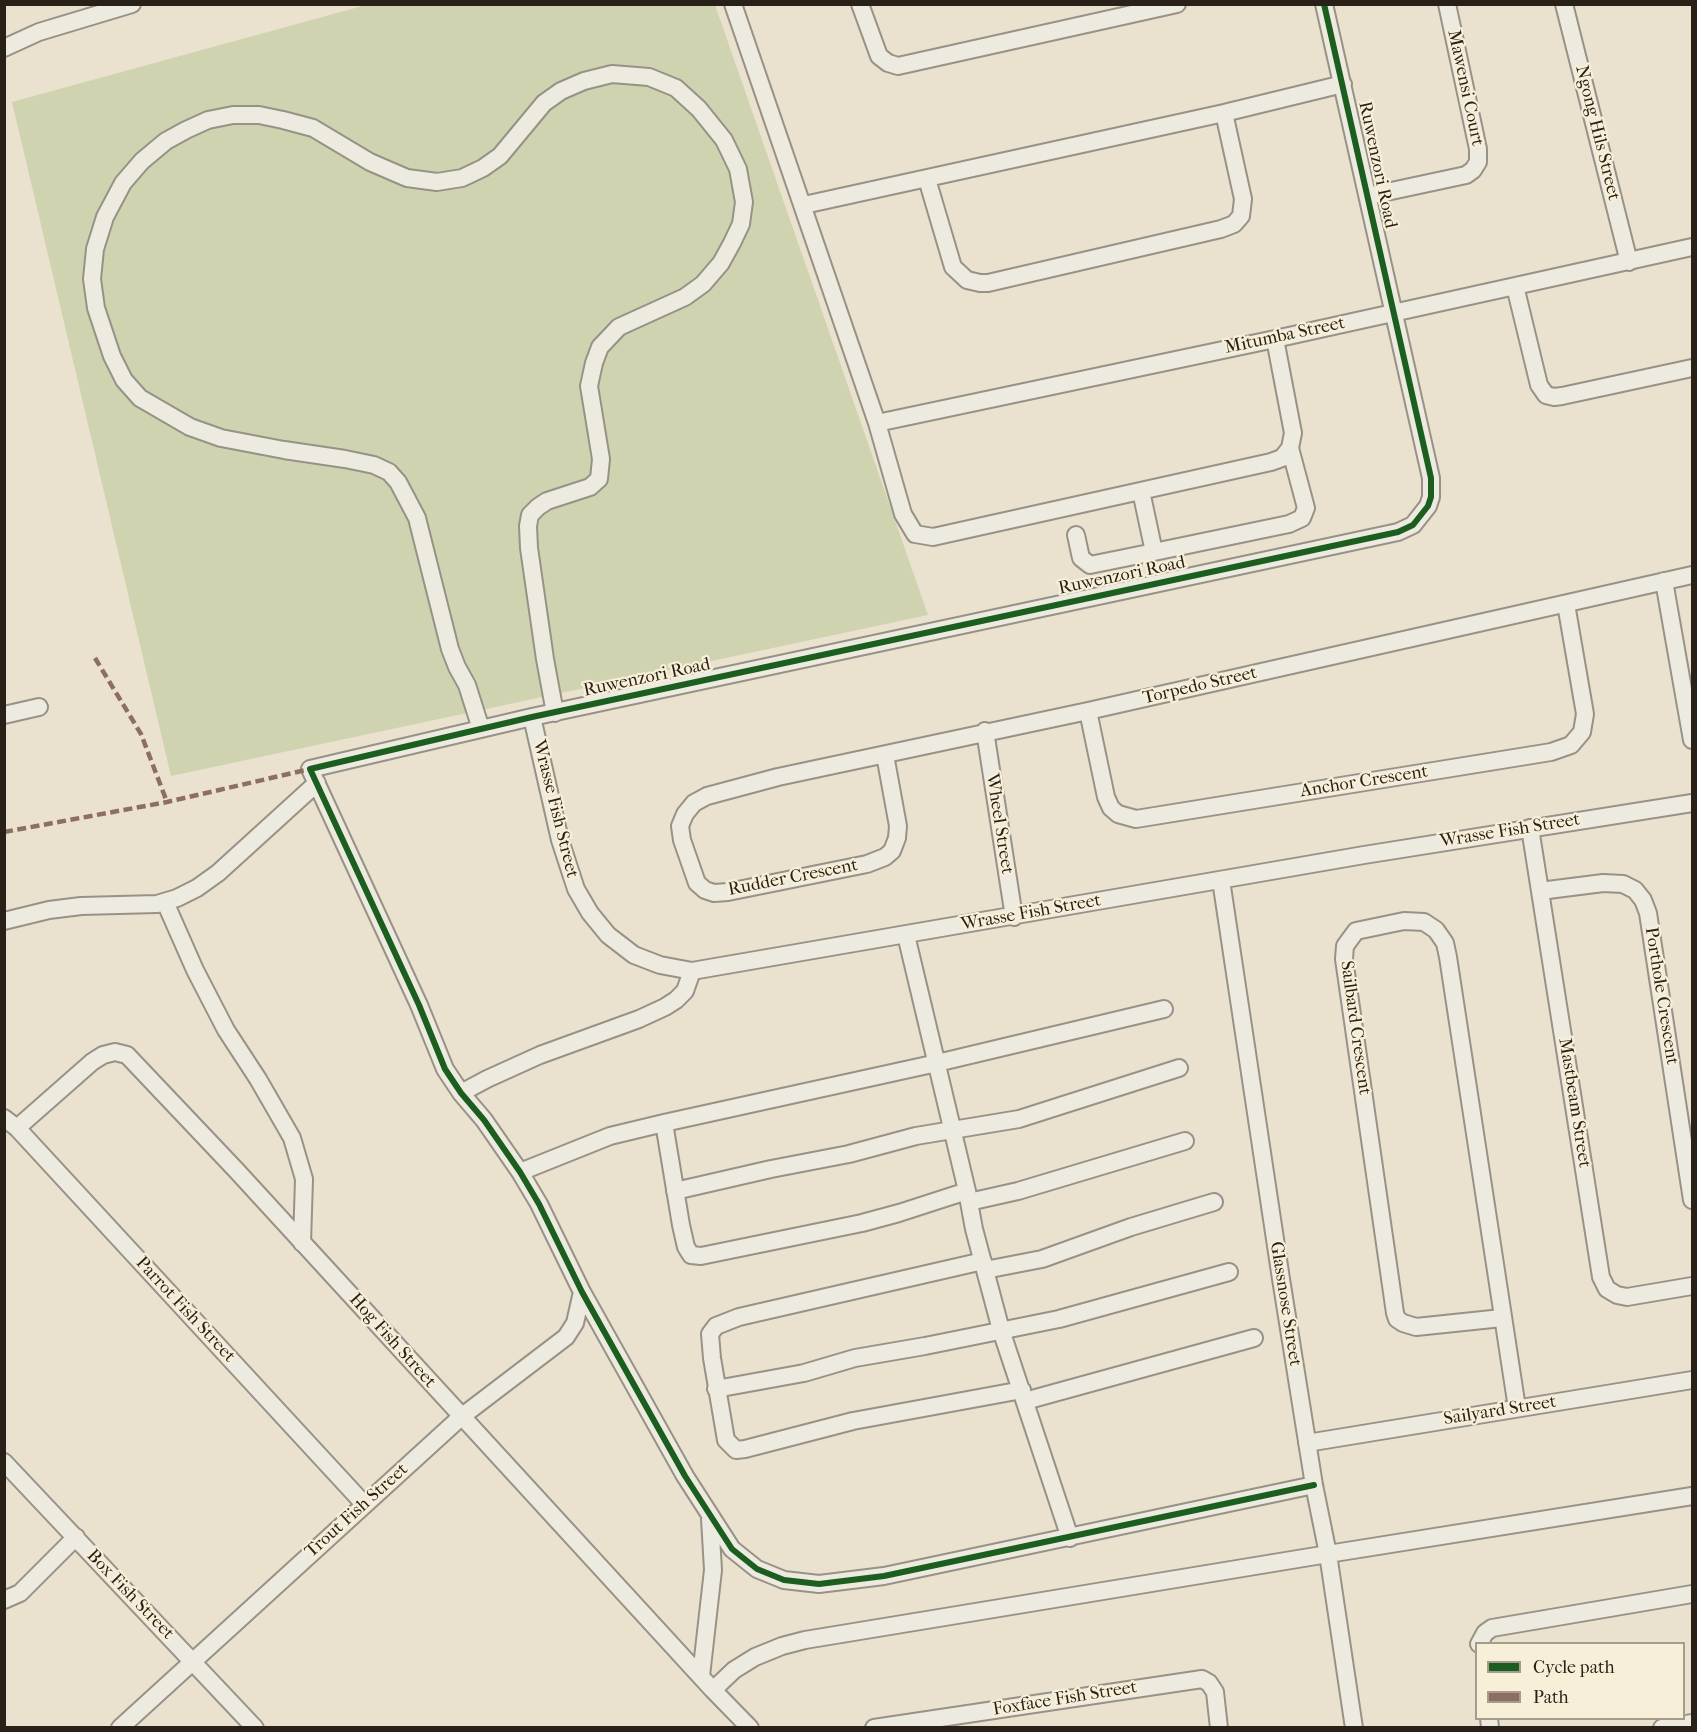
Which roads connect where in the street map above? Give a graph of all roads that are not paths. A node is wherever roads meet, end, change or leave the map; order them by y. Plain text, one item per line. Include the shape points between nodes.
1 (132, 4) edge
2 (733, 4) edge
3 (860, 4) edge
4 (1177, 4) edge
5 (1324, 4) edge
6 (1447, 4) edge
7 (1564, 4) edge
8 (84, 11) edge
9 (4, 48) edge
10 (1343, 84) junction
11 (1224, 113) junction
12 (927, 179) junction
13 (1368, 196) junction
14 (804, 206) junction
15 (1692, 247) edge
16 (1629, 262) junction
17 (1515, 286) junction
18 (1394, 313) junction
19 (1275, 339) junction
20 (1692, 368) edge
21 (877, 423) junction
22 (1290, 448) junction
23 (1141, 491) junction
24 (1076, 535) dead end
25 (1154, 552) junction
26 (1692, 575) edge
27 (1664, 582) junction
28 (1566, 604) junction
29 (1689, 692) edge
30 (39, 707) dead end
31 (1088, 711) junction
32 (555, 713) junction
33 (4, 715) edge
34 (532, 717) junction
35 (481, 729) junction
36 (985, 731) junction
37 (1692, 740) edge
38 (885, 755) junction
39 (313, 776) junction
40 (707, 796) joint
41 (1692, 803) edge
42 (1530, 828) junction
43 (1221, 880) junction
44 (1540, 891) junction
45 (165, 902) junction
46 (1014, 917) junction
47 (4, 921) edge
48 (906, 935) junction
49 (692, 971) junction
50 (1164, 1009) dead end
51 (937, 1063) junction
52 (1179, 1068) dead end
53 (461, 1094) junction
54 (11, 1123) edge
55 (664, 1123) junction
56 (951, 1130) junction
57 (1185, 1141) dead end
58 (520, 1172) junction
59 (675, 1191) junction
60 (968, 1196) junction
61 (1692, 1200) edge
62 (1214, 1202) dead end
63 (302, 1243) junction
64 (984, 1265) junction
65 (1229, 1272) dead end
66 (1692, 1286) edge
67 (582, 1292) junction
68 (1502, 1318) junction
69 (1001, 1330) junction
70 (1254, 1338) dead end
71 (1692, 1380) edge
72 (716, 1389) junction
73 (1023, 1395) junction
74 (1517, 1408) junction
75 (461, 1417) junction
76 (1307, 1443) junction
77 (5, 1464) edge
78 (1314, 1485) junction
79 (1692, 1496) edge
80 (364, 1504) junction
81 (710, 1514) junction
82 (76, 1537) junction
83 (1070, 1538) junction
84 (1328, 1554) junction
85 (1692, 1594) edge
86 (4, 1600) edge
87 (1479, 1642) edge
88 (194, 1661) junction
89 (701, 1676) junction
90 (713, 1690) junction
91 (1692, 1723) edge
92 (120, 1728) edge
93 (255, 1728) edge
94 (750, 1728) edge
95 (874, 1728) edge
96 (1219, 1728) edge
97 (1354, 1728) edge
98 (1662, 1728) edge

1 - 8 street
2 - 14 street
3 - 4 street via 879,56 898,66
5 - 10 street, Ruwenzori Road
6 - 13 street, Mawensi Court via 1478,162 1466,175
7 - 16 street, Ngong Hils Street
8 - 9 street
10 - 11 street
10 - 13 street, Ruwenzori Road
11 - 12 street
11 - 12 street via 1243,199 1241,216 1234,224 988,283 967,280 953,267
12 - 14 street
13 - 18 street, Ruwenzori Road
14 - 21 street
15 - 16 street, Mitumba Street
16 - 17 street, Mitumba Street
17 - 18 street, Mitumba Street
17 - 20 street via 1539,386 1546,395 1562,396
18 - 19 street, Mitumba Street
18 - 32 street, Ruwenzori Road via 1432,488 1424,513 1406,529
19 - 21 street, Mitumba Street
19 - 22 street via 1293,433
21 - 23 street via 903,514 915,534 933,537
22 - 23 street via 1285,456 1271,462
22 - 25 street via 1306,508 1302,518
23 - 25 street
24 - 25 street via 1081,558 1090,565
26 - 27 street, Torpedo Street
27 - 28 street, Torpedo Street
27 - 29 street
28 - 31 street, Torpedo Street
28 - 31 street, Anchor Crescent via 1585,714 1582,732 1571,745 1551,752 1136,819 1111,808
29 - 37 street
30 - 33 street
31 - 36 street, Torpedo Street
32 - 34 street, Ruwenzori Road
32 - 35 street via 529,548 530,515 547,501 590,487 599,479 601,459 589,386 600,347 619,327 685,297 703,284 732,243 741,224 744,202 738,169 724,140 676,88 649,77 612,74 561,91 544,103 500,156 462,178 437,182 407,178 370,162 313,128 259,115 208,120 186,130 142,161 123,183 105,216 95,249 92,279 96,308 116,364 140,398 190,427 221,438 345,459 389,472 417,518 450,649
34 - 35 street, Ruwenzori Road
34 - 49 street, Wrasse Fish Street via 560,840 576,889 590,914 634,955
35 - 39 street, Ruwenzori Road
36 - 38 street, Torpedo Street
36 - 46 street, Wheel Street
38 - 40 street, Torpedo Street
38 - 40 street, Rudder Crescent via 897,838 892,851 867,864 728,892 705,890 690,868 680,826 694,803
39 - 45 street via 218,873 197,888
39 - 53 street via 445,1069
41 - 42 street, Wrasse Fish Street
42 - 43 street, Wrasse Fish Street
42 - 44 street, Mastbeam Street
43 - 46 street, Wrasse Fish Street
43 - 76 street, Glassnose Street
44 - 61 street, Porthole Crescent via 1623,884 1643,900
44 - 66 street, Mastbeam Street via 1601,1277 1606,1289 1627,1297
45 - 47 street via 49,910
45 - 63 street via 226,1030 292,1138 304,1179
46 - 48 street, Wrasse Fish Street
48 - 49 street, Wrasse Fish Street
48 - 51 street
49 - 53 street via 685,992 665,1007 540,1055
50 - 51 street
51 - 55 street
51 - 56 street
52 - 56 street via 1019,1119
53 - 58 street
54 - 63 street, Hog Fish Street via 103,1055 128,1055
54 - 80 street, Parrot Fish Street
55 - 58 street via 610,1136
55 - 59 street
56 - 59 street
56 - 60 street
57 - 60 street via 1018,1191
58 - 67 street
59 - 60 street via 686,1247 695,1256 862,1223
60 - 64 street
62 - 64 street via 1042,1258
63 - 75 street, Hog Fish Street
64 - 69 street
64 - 72 street via 726,1321 710,1334
65 - 69 street via 1059,1319
67 - 75 street, Trout Fish Street via 566,1337
67 - 81 street
68 - 68 street, Sailbard Crescent via 1444,943 1436,930 1424,922 1404,921 1356,931 1345,946 1344,959 1397,1319 1416,1327
68 - 74 street, Sailbard Crescent
69 - 72 street
69 - 73 street
70 - 73 street
71 - 74 street, Sailyard Street
72 - 73 street via 726,1440 735,1450 861,1420
73 - 83 street
74 - 76 street, Sailyard Street
75 - 80 street, Trout Fish Street
75 - 89 street, Hog Fish Street
76 - 78 street, Glassnose Street
77 - 82 street, Box Fish Street
78 - 83 street
78 - 84 street, Glassnose Street
79 - 84 street
80 - 88 street, Trout Fish Street
81 - 83 street via 732,1549 757,1569 784,1580 819,1584 884,1576
81 - 89 street via 710,1609
82 - 86 street via 20,1593
82 - 88 street, Box Fish Street
84 - 90 street via 782,1646 734,1670
84 - 97 street, Glassnose Street
85 - 87 street via 1492,1628
88 - 92 street, Trout Fish Street
88 - 93 street, Box Fish Street
89 - 90 street, Hog Fish Street
90 - 94 street, Hog Fish Street
91 - 98 street
95 - 96 street, Foxface Fish Street via 1194,1679 1209,1683 1215,1692

